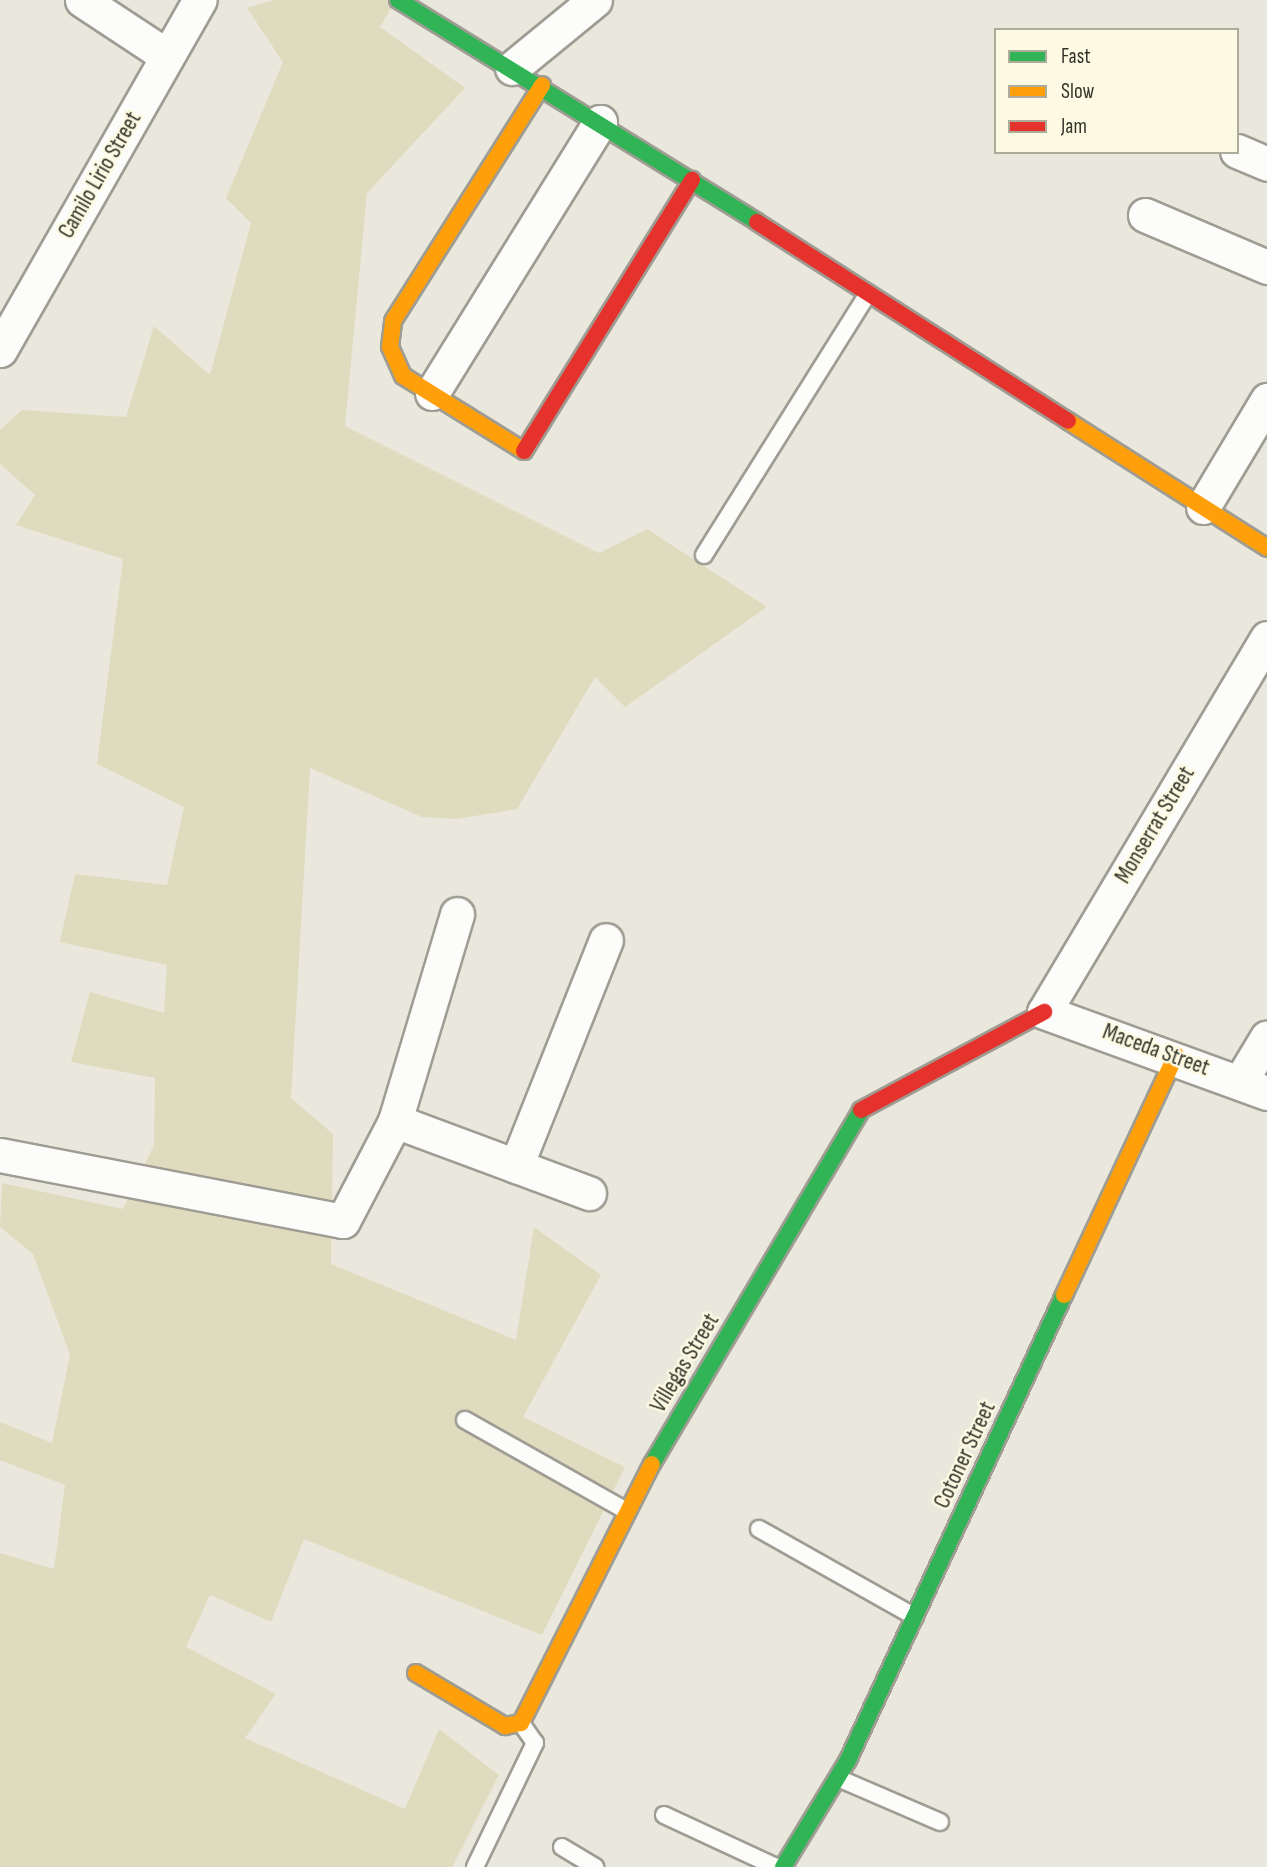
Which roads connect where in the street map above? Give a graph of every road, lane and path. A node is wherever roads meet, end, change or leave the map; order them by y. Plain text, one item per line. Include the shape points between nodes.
1 (82, 0) edge
2 (200, 0) edge
3 (398, 0) edge
4 (595, 0) edge
5 (167, 56) junction
6 (512, 68) junction
7 (542, 85) junction
8 (600, 122) junction
9 (1239, 152) edge
10 (1267, 164) edge
11 (692, 180) junction
12 (1145, 215) dead end
13 (1267, 267) edge
14 (868, 294) junction
15 (0, 349) edge
16 (432, 394) junction
17 (1267, 400) edge
18 (1203, 508) junction
19 (1267, 548) edge
20 (704, 555) dead end
21 (1267, 638) edge
22 (457, 914) dead end
23 (606, 940) dead end
24 (1044, 1012) junction
25 (1267, 1037) edge
26 (1176, 1055) junction
27 (1254, 1087) edge
28 (395, 1121) junction
29 (0, 1155) edge
30 (516, 1166) junction
31 (589, 1193) dead end
32 (465, 1420) dead end
33 (625, 1510) junction
34 (758, 1529) dead end
35 (915, 1617) junction
36 (416, 1673) dead end
37 (521, 1723) junction
38 (838, 1777) junction
39 (664, 1815) dead end
40 (940, 1822) dead end
41 (562, 1847) dead end
42 (475, 1867) edge
43 (595, 1867) edge
44 (776, 1867) edge
45 (783, 1867) edge

1 - 5 street
2 - 5 street, Camilo Lirio Street
3 - 6 street
4 - 6 street
5 - 15 street, Camilo Lirio Street
6 - 7 street
7 - 8 street
7 - 16 street via 393,321 390,347 403,376
8 - 11 street
8 - 16 street
9 - 10 street
11 - 14 street
11 - 16 street via 524,452
12 - 13 street
14 - 18 street
14 - 20 lane
17 - 18 street
18 - 19 street
21 - 24 street, Monserrat Street
22 - 28 street
23 - 30 street
24 - 26 street, Maceda Street
24 - 33 street, Villegas Street via 864,1105
25 - 27 street
26 - 27 street, Maceda Street
26 - 35 street, Cotoner Street
28 - 29 street via 343,1221
28 - 30 street
30 - 31 street
32 - 33 lane
33 - 37 street, Villegas Street
34 - 35 lane
35 - 38 street, Cotoner Street
36 - 37 street via 505,1726
37 - 42 lane via 536,1743
38 - 40 lane
38 - 45 street, Cotoner Street
39 - 44 lane
41 - 43 lane

